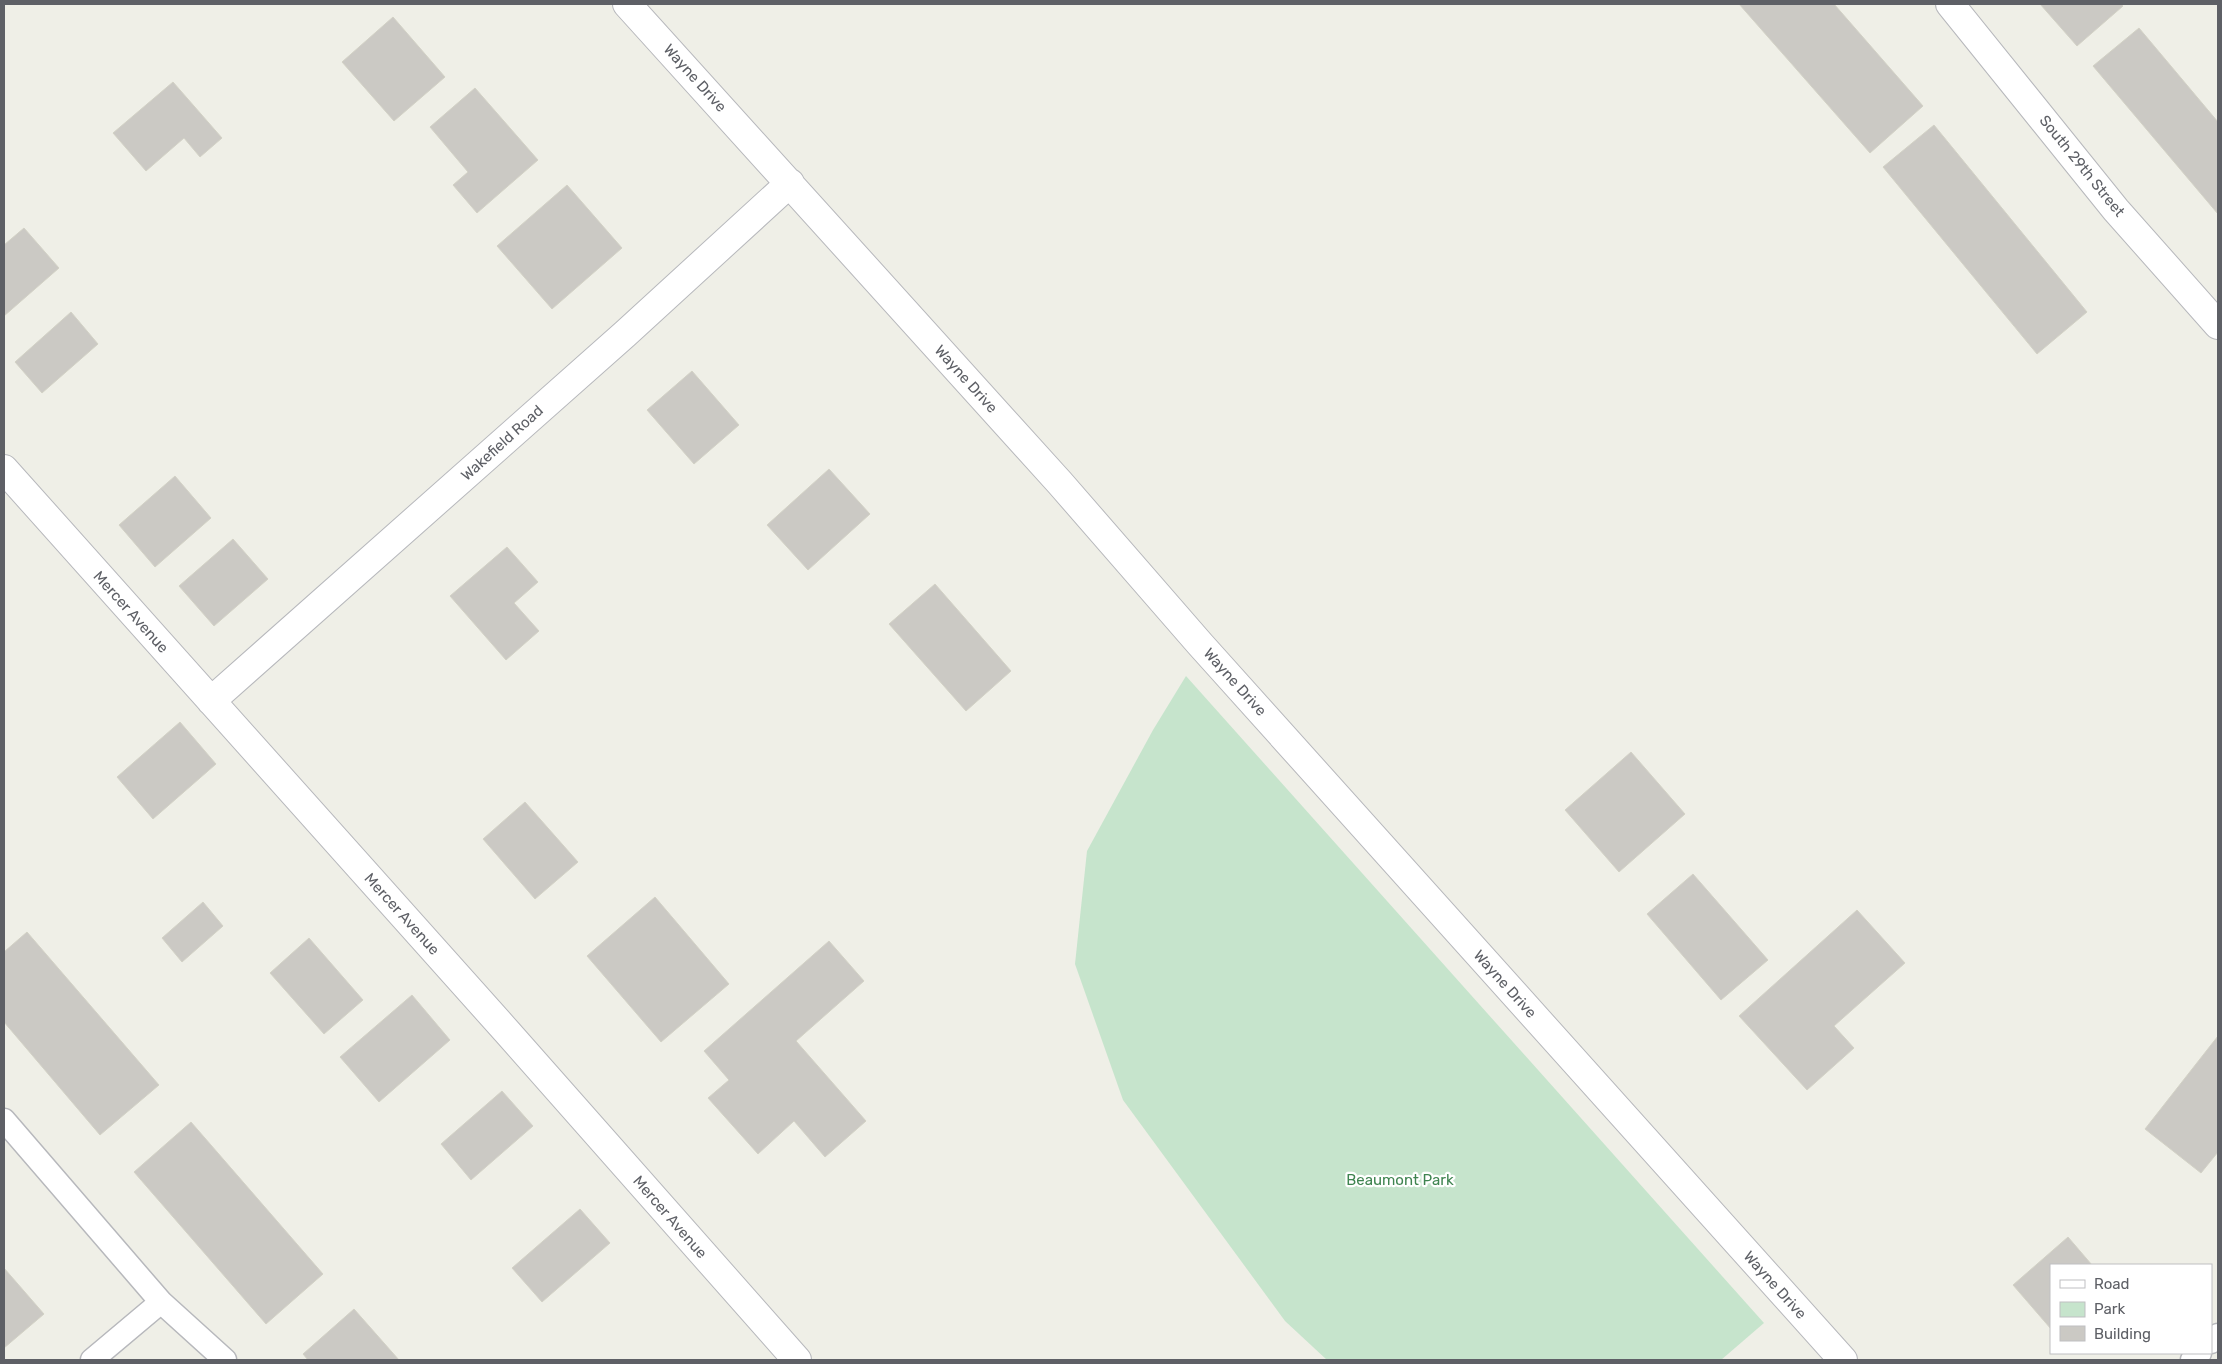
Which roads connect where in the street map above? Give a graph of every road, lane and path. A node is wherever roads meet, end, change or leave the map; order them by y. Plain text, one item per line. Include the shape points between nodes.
1 (627, 4) edge
2 (1950, 4) edge
3 (790, 183) junction
4 (2218, 325) edge
5 (4, 469) edge
6 (211, 701) junction
7 (4, 1120) edge
8 (161, 1302) junction
9 (92, 1360) edge
10 (225, 1360) edge
11 (797, 1360) edge
12 (1843, 1360) edge

1 - 3 street, Wayne Drive
2 - 4 street, South 29th Street via 2116,210
3 - 6 street, Wakefield Road via 625,334
3 - 12 street, Wayne Drive
5 - 6 street, Mercer Avenue
6 - 11 street, Mercer Avenue
7 - 8 lane
8 - 9 lane
8 - 10 lane

